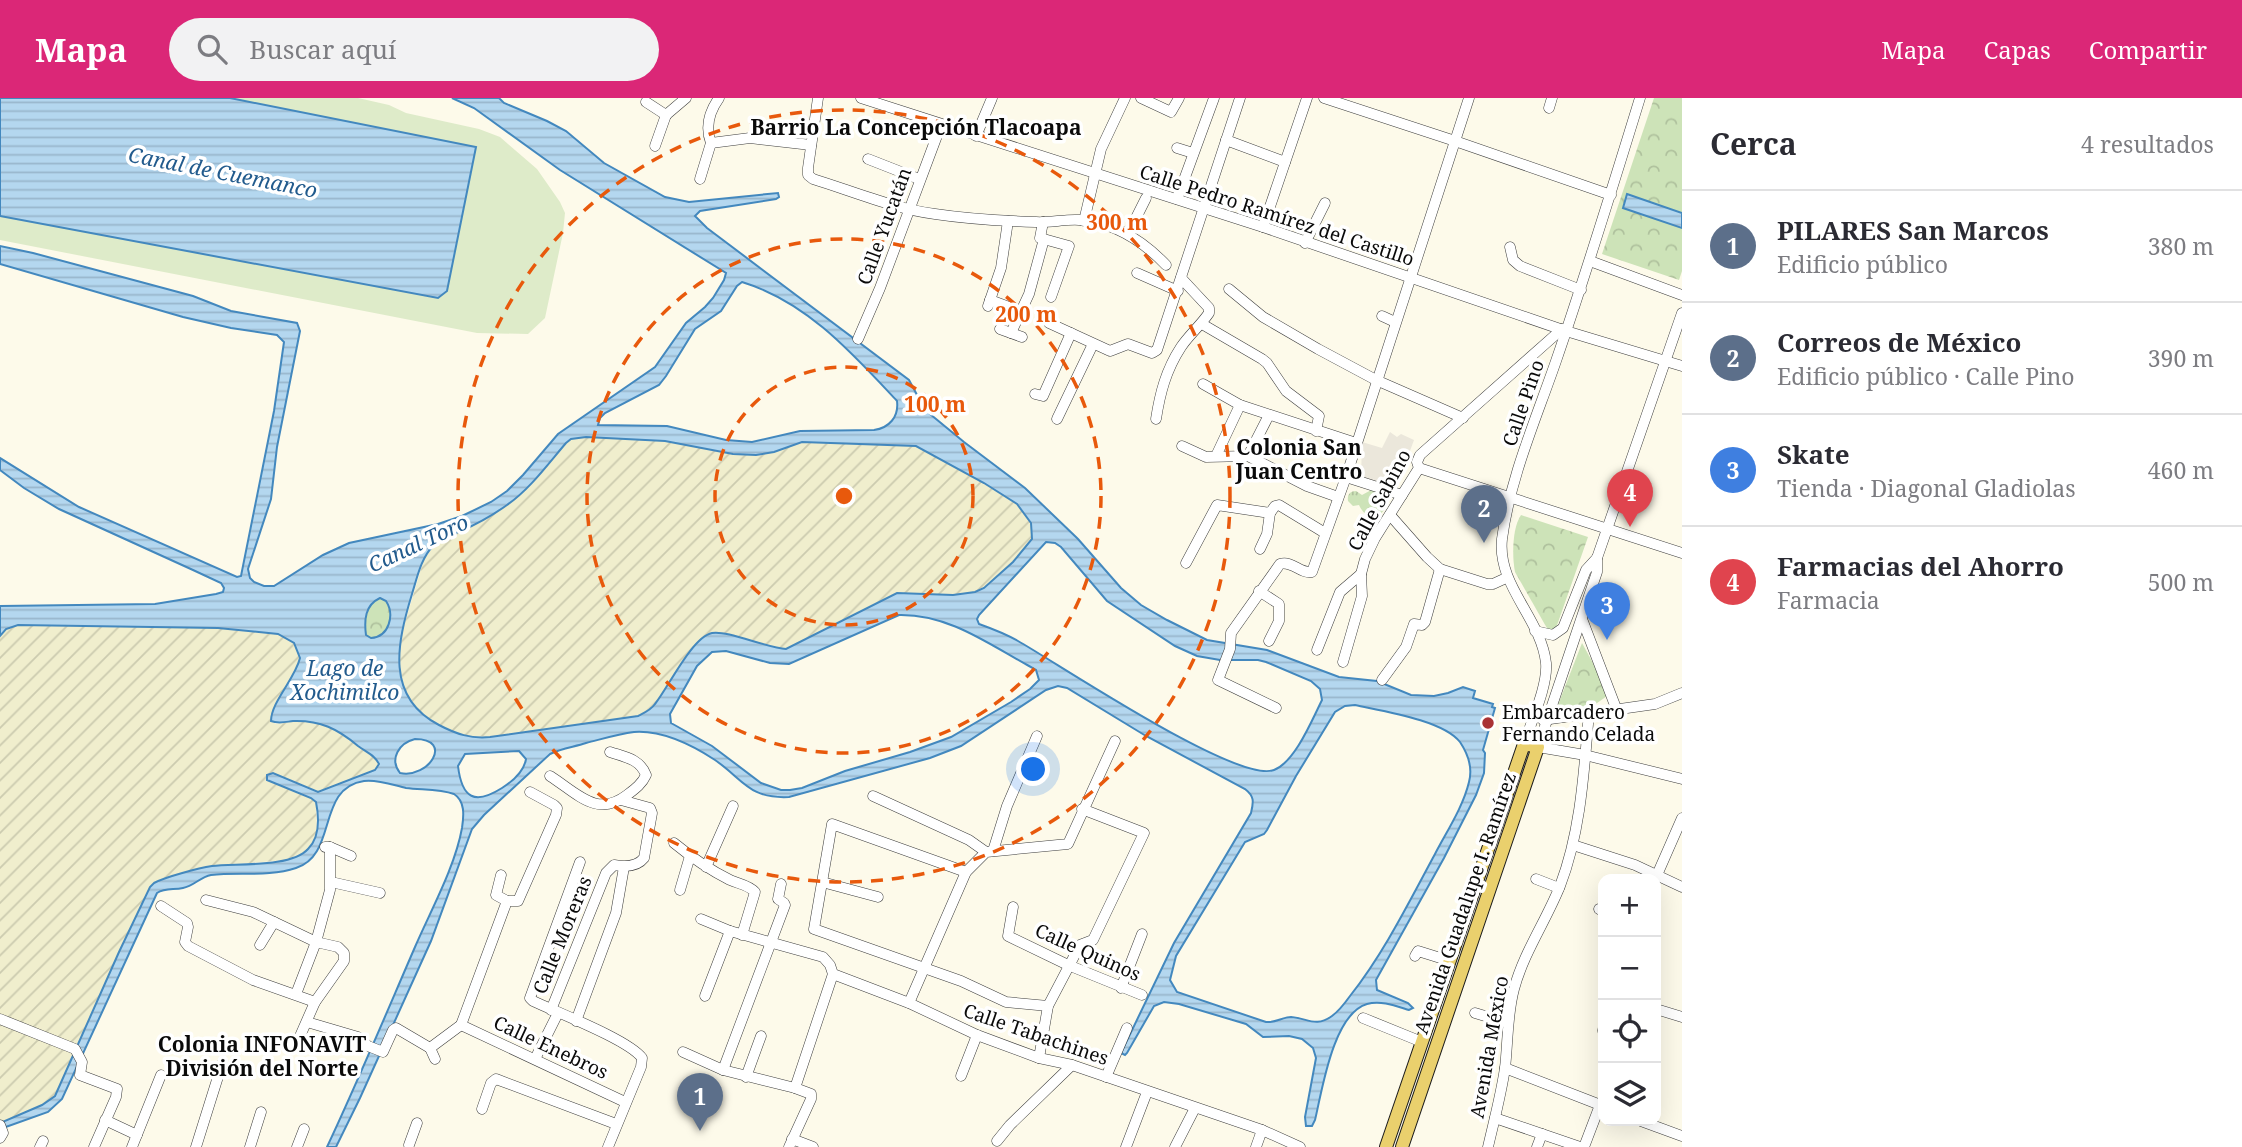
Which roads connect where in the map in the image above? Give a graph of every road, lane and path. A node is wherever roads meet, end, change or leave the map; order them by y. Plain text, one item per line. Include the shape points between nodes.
1 (686, 98) edge
2 (719, 98) edge
3 (818, 98) edge
4 (861, 98) edge
5 (992, 98) edge
6 (1125, 98) edge
7 (1141, 98) edge
8 (1178, 98) edge
9 (1214, 98) edge
10 (1240, 98) edge
11 (1307, 98) edge
12 (1324, 98) edge
13 (1469, 98) edge
14 (1640, 98) edge
15 (646, 102) dead end
16 (666, 115) junction
17 (1113, 121) junction
18 (941, 125) junction
19 (1124, 125) dead end
20 (976, 136) junction
21 (1226, 140) junction
22 (1455, 141) junction
23 (711, 143) junction
24 (811, 145) junction
25 (655, 146) dead end
26 (1177, 148) dead end
27 (1194, 153) junction
28 (868, 159) dead end
29 (1285, 162) junction
30 (1096, 174) junction
31 (700, 179) dead end
32 (919, 179) junction
33 (1611, 195) junction
34 (1146, 198) dead end
35 (1177, 199) junction
36 (1325, 203) dead end
37 (908, 208) junction
38 (1203, 209) junction
39 (1084, 220) junction
40 (1008, 221) junction
41 (1043, 222) junction
42 (1263, 228) junction
43 (1128, 234) junction
44 (1044, 239) junction
45 (1305, 243) junction
46 (1510, 247) dead end
47 (1590, 261) junction
48 (1166, 265) dead end
49 (1137, 273) dead end
50 (1410, 277) junction
51 (1181, 278) junction
52 (1229, 289) dead end
53 (1580, 290) junction
54 (1178, 291) junction
55 (1682, 295) edge
56 (1028, 297) junction
57 (1051, 297) dead end
58 (1040, 303) dead end
59 (1020, 311) junction
60 (1682, 313) edge
61 (1382, 316) dead end
62 (1395, 322) junction
63 (1049, 323) dead end
64 (1202, 324) junction
65 (1000, 329) dead end
66 (1564, 330) junction
67 (1011, 333) junction
68 (1071, 333) junction
69 (1022, 337) dead end
70 (858, 339) dead end
71 (1093, 344) junction
72 (1666, 361) junction
73 (1682, 366) edge
74 (1376, 380) junction
75 (1203, 384) dead end
76 (1035, 394) dead end
77 (1240, 404) junction
78 (1269, 415) junction
79 (1463, 418) junction
80 (1057, 419) dead end
81 (1156, 419) dead end
82 (1316, 431) junction
83 (1356, 443) junction
84 (1182, 446) dead end
85 (1216, 456) junction
86 (1248, 456) junction
87 (1419, 468) junction
88 (1346, 477) junction
89 (1402, 495) junction
90 (1338, 497) junction
91 (1510, 498) junction
92 (1270, 513) junction
93 (1390, 515) junction
94 (1606, 529) junction
95 (1325, 533) junction
96 (1260, 549) dead end
97 (1682, 553) edge
98 (1597, 558) junction
99 (1186, 563) dead end
100 (1440, 569) junction
101 (1361, 574) junction
102 (1506, 578) junction
103 (1259, 591) junction
104 (1582, 619) junction
105 (1535, 632) junction
106 (1269, 641) dead end
107 (1317, 650) dead end
108 (1343, 662) dead end
109 (1382, 680) dead end
110 (1682, 693) edge
111 (1276, 708) dead end
112 (1616, 708) junction
113 (1589, 712) junction
114 (1533, 718) junction
115 (1546, 720) junction
116 (1037, 736) dead end
117 (1115, 741) dead end
118 (1524, 744) junction
119 (1538, 747) junction
120 (610, 752) dead end
121 (1585, 755) junction
122 (550, 776) dead end
123 (1682, 780) edge
124 (530, 792) dead end
125 (873, 796) dead end
126 (621, 800) junction
127 (733, 806) dead end
128 (1082, 809) junction
129 (1682, 818) edge
130 (674, 843) dead end
131 (1573, 845) junction
132 (989, 851) junction
133 (351, 856) dead end
134 (690, 856) junction
135 (580, 862) dead end
136 (706, 866) junction
137 (624, 867) junction
138 (966, 872) junction
139 (1655, 874) edge
140 (1657, 874) edge
141 (501, 875) dead end
142 (1661, 877) edge
143 (1536, 879) dead end
144 (331, 882) junction
145 (822, 882) junction
146 (781, 884) dead end
147 (1682, 887) edge
148 (1559, 888) junction
149 (680, 890) dead end
150 (380, 893) dead end
151 (878, 897) dead end
152 (206, 900) dead end
153 (507, 901) junction
154 (161, 906) dead end
155 (1013, 907) dead end
156 (701, 919) dead end
157 (274, 922) junction
158 (730, 931) junction
159 (1142, 934) dead end
160 (743, 935) junction
161 (316, 942) junction
162 (770, 943) junction
163 (260, 945) dead end
164 (1415, 956) dead end
165 (1450, 961) junction
166 (1068, 965) junction
167 (923, 969) junction
168 (832, 974) junction
169 (1121, 988) junction
170 (296, 994) junction
171 (1142, 995) dead end
172 (705, 996) dead end
173 (316, 1002) junction
174 (909, 1003) junction
175 (1048, 1006) junction
176 (554, 1011) junction
177 (1661, 1011) edge
178 (1475, 1013) dead end
179 (1682, 1017) edge
180 (1363, 1018) dead end
181 (0, 1019) edge
182 (307, 1021) junction
183 (576, 1021) junction
184 (1508, 1023) junction
185 (461, 1025) junction
186 (1127, 1028) dead end
187 (977, 1035) junction
188 (761, 1036) dead end
189 (1422, 1042) junction
190 (297, 1043) dead end
191 (430, 1048) junction
192 (683, 1052) dead end
193 (1039, 1058) junction
194 (435, 1059) dead end
195 (535, 1059) junction
196 (222, 1064) dead end
197 (1072, 1065) junction
198 (1505, 1068) junction
199 (723, 1070) junction
200 (161, 1075) dead end
201 (961, 1076) dead end
202 (746, 1077) junction
203 (1106, 1077) junction
204 (795, 1088) junction
205 (1147, 1092) junction
206 (625, 1102) junction
207 (1598, 1104) edge
208 (1195, 1108) junction
209 (482, 1109) dead end
210 (261, 1112) dead end
211 (1598, 1114) edge
212 (1495, 1118) junction
213 (105, 1120) junction
214 (417, 1123) dead end
215 (616, 1124) junction
216 (1655, 1126) edge
217 (304, 1129) dead end
218 (1262, 1130) junction
219 (1542, 1134) junction
220 (137, 1135) junction
221 (1682, 1136) edge
222 (997, 1141) dead end
223 (790, 1143) edge
224 (411, 1146) edge
225 (94, 1147) edge
226 (132, 1147) edge
227 (196, 1147) edge
228 (250, 1147) edge
229 (296, 1147) edge
230 (608, 1147) edge
231 (813, 1147) edge
232 (1126, 1147) edge
233 (1175, 1147) edge
234 (1256, 1147) edge
235 (1300, 1147) edge
236 (1386, 1147) edge
237 (1402, 1147) edge
238 (1488, 1147) edge
239 (1537, 1147) edge
240 (1582, 1147) edge

1 - 16 street
2 - 23 street via 708,121
3 - 24 street
4 - 18 street, Calle Pedro Ramírez del Castillo
5 - 20 street
6 - 17 street
7 - 8 street via 1171,112
9 - 27 street
10 - 21 street
11 - 29 street
12 - 22 street
13 - 22 street
14 - 33 street, Calle Pino
15 - 16 street
16 - 25 street
17 - 19 street
17 - 30 street
18 - 20 street, Calle Pedro Ramírez del Castillo
18 - 32 street, Calle Yucatán
20 - 30 street, Calle Pedro Ramírez del Castillo
21 - 29 street
21 - 38 street
22 - 33 street
22 - 50 street
23 - 24 street via 750,138
23 - 31 street
24 - 37 street via 808,175 813,179
26 - 27 street
27 - 35 street
28 - 32 street
29 - 42 street
30 - 35 street, Calle Pedro Ramírez del Castillo
30 - 39 street
32 - 37 street, Calle Yucatán
33 - 47 street, Calle Pino
34 - 43 street
35 - 38 street, Calle Pedro Ramírez del Castillo
36 - 45 street
37 - 40 street
37 - 70 street, Calle Yucatán
38 - 42 street, Calle Pedro Ramírez del Castillo
38 - 51 street
39 - 41 street
39 - 43 street
40 - 41 street
40 - 59 street via 989,303
41 - 44 street via 1040,238
42 - 45 street, Calle Pedro Ramírez del Castillo
43 - 48 street
44 - 56 street
44 - 57 street via 1069,246
45 - 50 street, Calle Pedro Ramírez del Castillo
46 - 53 street via 1520,266
47 - 53 street, Calle Pino
47 - 55 street
49 - 54 street
50 - 62 street
50 - 66 street, Calle Pedro Ramírez del Castillo
51 - 54 street
51 - 64 street via 1209,309
52 - 74 street via 1263,317
53 - 66 street, Calle Pino
54 - 71 street via 1155,352 1128,344 1110,351
56 - 58 street
56 - 59 street
59 - 67 street
60 - 72 street, Avenida Guadalupe I. Ramírez
61 - 62 street
62 - 74 street
63 - 68 street
64 - 81 street via 1181,346 1166,375
64 - 82 street via 1267,363 1286,391 1319,416
65 - 67 street
66 - 72 street, Calle Pedro Ramírez del Castillo
66 - 79 street, Calle Sabino
66 - 91 street, Calle Pino
67 - 69 street
68 - 71 street
68 - 76 street via 1043,396
71 - 80 street
72 - 73 street, Calle Pedro Ramírez del Castillo
72 - 94 street, Avenida Guadalupe I. Ramírez
74 - 79 street
74 - 83 street
75 - 77 street
77 - 78 street
77 - 85 street
78 - 82 street
78 - 86 street
79 - 87 street, Calle Sabino via 1420,455
82 - 83 street
83 - 88 street
84 - 85 street via 1206,457
85 - 86 street
86 - 90 street
87 - 89 street, Calle Sabino
87 - 91 street
88 - 89 street
88 - 90 street
89 - 93 street, Calle Sabino
90 - 95 street
91 - 94 street
91 - 102 street, Calle Pino via 1502,553
92 - 95 street via 1279,505
92 - 96 street
92 - 99 street via 1217,505
93 - 100 street
93 - 101 street, Calle Sabino
94 - 97 street
94 - 98 street, Avenida Guadalupe I. Ramírez
95 - 103 street via 1312,572 1283,563
98 - 104 street, Avenida Guadalupe I. Ramírez
98 - 105 street via 1586,570 1563,628 1553,635
100 - 102 street via 1487,584
100 - 109 street via 1425,622 1412,626 1406,647
101 - 107 street via 1340,592
101 - 108 street, Calle Sabino via 1362,596
102 - 105 street, Calle Pino
103 - 106 street via 1279,604 1279,621
103 - 111 street via 1231,633 1219,680
104 - 112 street
104 - 115 street, Avenida Guadalupe I. Ramírez
105 - 114 street, Calle Pino via 1546,664
110 - 112 street via 1655,704
112 - 113 street
113 - 115 street
113 - 121 street, Avenida México
114 - 115 street
114 - 118 street, Avenida Guadalupe I. Ramírez
115 - 119 street, Avenida Guadalupe I. Ramírez
116 - 132 street
117 - 128 street
118 - 119 main road
118 - 165 main road, Avenida Guadalupe I. Ramírez
119 - 121 street
119 - 237 main road, Avenida Guadalupe I. Ramírez
120 - 126 street via 634,760 646,775
121 - 123 street
121 - 131 street, Avenida México
122 - 126 street via 592,803 611,805
124 - 153 street via 554,805 556,816 522,896
125 - 132 street
126 - 137 street, Calle Moreras via 650,808 652,813 644,858
127 - 136 street
128 - 132 street via 1068,844
128 - 166 street via 1144,833 1093,940 1080,946
129 - 140 street
130 - 134 street
131 - 139 street
131 - 148 street, Avenida México
132 - 138 street
133 - 144 street via 327,847
134 - 136 street
134 - 149 street
135 - 176 street via 530,998
136 - 160 street via 755,892
137 - 176 street, Calle Moreras via 614,865 606,873
137 - 183 street via 616,912
138 - 145 street via 832,824
138 - 167 street
141 - 153 street via 495,892
142 - 147 street
143 - 148 street
144 - 150 street
144 - 161 street
145 - 151 street
145 - 167 street via 814,929
146 - 162 street via 778,899 785,905
148 - 184 street, Avenida México via 1520,970
152 - 157 street
153 - 185 street
154 - 170 street via 187,923 188,946 253,980
155 - 166 street, Calle Quinos via 1008,936
156 - 158 street, Calle Tabachines
157 - 161 street
157 - 163 street
158 - 160 street, Calle Tabachines
158 - 172 street
159 - 169 street
160 - 162 street, Calle Tabachines
161 - 170 street
161 - 173 street via 344,953 344,961
162 - 168 street, Calle Tabachines via 822,957
162 - 199 street
164 - 165 street via 1418,951
165 - 189 main road, Avenida Guadalupe I. Ramírez
166 - 169 street, Calle Quinos
166 - 175 street
167 - 174 street
167 - 175 street via 1006,1002
168 - 174 street, Calle Tabachines
168 - 204 street
169 - 171 street, Calle Quinos
170 - 173 street
173 - 182 street
174 - 187 street, Calle Tabachines
175 - 193 street
176 - 183 street
176 - 195 street, Calle Moreras
177 - 179 street
178 - 184 street
180 - 189 street
181 - 213 street via 75,1049 82,1062 82,1077 117,1089
182 - 190 street
182 - 191 street via 358,1037 383,1052 396,1028
183 - 206 street via 642,1058
184 - 198 street, Avenida México
185 - 191 street
185 - 195 street, Calle Enebros
186 - 203 street
187 - 193 street, Calle Tabachines
187 - 201 street
188 - 202 street
189 - 236 main road, Avenida Guadalupe I. Ramírez
191 - 194 street
192 - 199 street
193 - 197 street, Calle Tabachines
195 - 206 street, Calle Enebros
196 - 227 street
197 - 203 street, Calle Tabachines
197 - 222 street
198 - 207 street
198 - 212 street, Avenida México
199 - 202 street
200 - 220 street
202 - 204 street
203 - 205 street, Calle Tabachines
204 - 223 street via 811,1094 811,1099
205 - 208 street, Calle Tabachines
205 - 232 street
206 - 215 street
208 - 218 street, Calle Tabachines
208 - 233 street
209 - 215 street via 496,1079
210 - 228 street
211 - 240 street
212 - 219 street
212 - 238 street, Avenida México
213 - 220 street
213 - 225 street
214 - 224 street
215 - 230 street
216 - 221 street
217 - 229 street
218 - 234 street
218 - 235 street, Calle Tabachines
219 - 239 street
219 - 240 street
220 - 226 street
223 - 231 street

